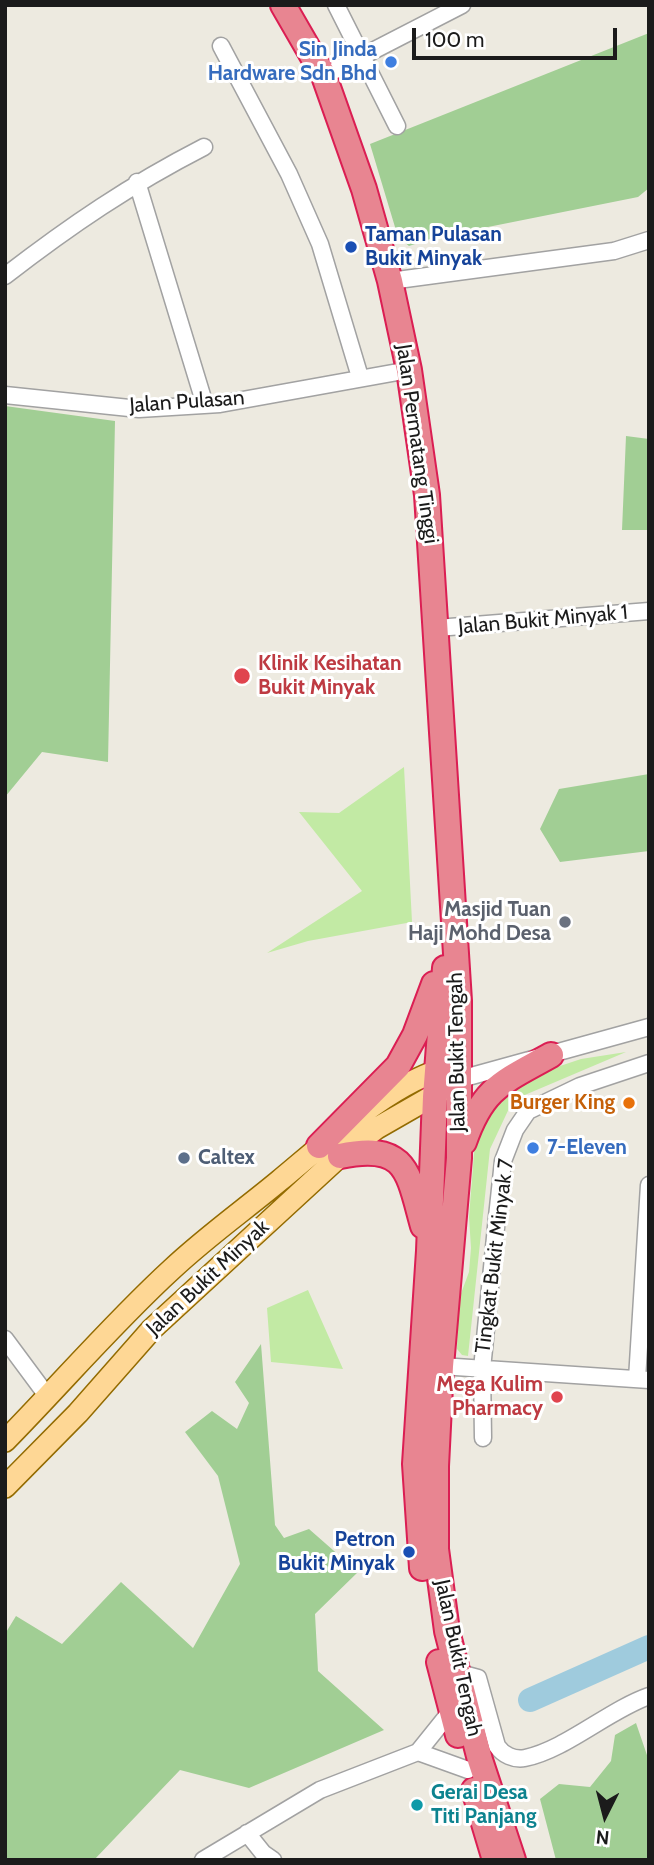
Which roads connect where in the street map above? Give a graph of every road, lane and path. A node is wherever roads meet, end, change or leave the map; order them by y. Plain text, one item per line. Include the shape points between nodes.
1 (283, 5) edge
2 (336, 5) edge
3 (462, 5) edge
4 (221, 46) dead end
5 (363, 54) junction
6 (324, 76) junction
7 (397, 126) dead end
8 (204, 147) dead end
9 (137, 182) junction
10 (649, 240) edge
11 (5, 276) edge
12 (390, 281) junction
13 (409, 370) junction
14 (360, 377) junction
15 (5, 395) edge
16 (205, 405) junction
17 (649, 611) edge
18 (437, 628) junction
19 (453, 905) junction
20 (649, 1027) edge
21 (551, 1055) junction
22 (649, 1063) edge
23 (451, 1072) junction
24 (435, 1097) junction
25 (330, 1151) junction
26 (459, 1158) junction
27 (649, 1185) edge
28 (429, 1251) junction
29 (5, 1339) edge
30 (441, 1366) junction
31 (482, 1369) junction
32 (643, 1379) edge
33 (48, 1397) junction
34 (483, 1438) dead end
35 (5, 1441) edge
36 (5, 1487) edge
37 (460, 1679) junction
38 (649, 1696) edge
39 (451, 1711) junction
40 (418, 1752) junction
41 (468, 1770) junction
42 (247, 1833) junction
43 (264, 1858) edge
44 (203, 1860) edge
45 (495, 1860) edge
46 (513, 1860) edge

1 - 6 highway, Jalan Permatang Tinggi
2 - 5 street
3 - 5 street
4 - 14 street via 289,174 320,244
5 - 6 street
5 - 7 street
6 - 12 highway, Jalan Permatang Tinggi
8 - 9 street
9 - 11 street
9 - 16 street
10 - 12 street via 614,251
12 - 13 highway, Jalan Permatang Tinggi
13 - 14 street, Jalan Pulasan
13 - 18 highway, Jalan Permatang Tinggi via 427,495
14 - 16 street, Jalan Pulasan
15 - 16 street, Jalan Pulasan via 139,409
17 - 18 street, Jalan Bukit Minyak 1
18 - 19 highway, Jalan Permatang Tinggi
19 - 23 highway, Jalan Bukit Tengah via 459,1001
19 - 25 highway via 435,981 407,1050
20 - 21 street
21 - 23 street
21 - 26 highway via 489,1093 474,1111
22 - 31 street, Tingkat Bukit Minyak 7 via 580,1086 528,1111 515,1130 503,1161
23 - 24 highway, Jalan Bukit Tengah
23 - 25 main road, Jalan Bukit Minyak via 398,1089
23 - 26 highway, Jalan Bukit Tengah
24 - 25 main road, Jalan Bukit Minyak
24 - 28 highway, Jalan Bukit Tengah
25 - 28 highway via 380,1152 396,1160 409,1175
25 - 33 main road, Jalan Bukit Minyak via 171,1269
25 - 36 main road, Jalan Bukit Minyak via 152,1329
26 - 30 highway, Jalan Bukit Tengah
27 - 32 street
28 - 39 highway, Jalan Bukit Tengah via 415,1488 425,1601
29 - 33 street
30 - 31 street
30 - 37 highway, Jalan Bukit Tengah via 436,1549 440,1591
31 - 32 street
31 - 34 street, Tingkat Bukit Minyak 7
33 - 35 main road, Jalan Bukit Minyak
37 - 38 street via 467,1675 478,1678 497,1746 512,1758 525,1758 557,1744
37 - 46 highway, Jalan Bukit Tengah
39 - 40 street
39 - 41 highway, Jalan Bukit Tengah
40 - 41 street
40 - 42 street via 320,1790
41 - 45 highway, Jalan Bukit Tengah
42 - 43 street
42 - 44 street

